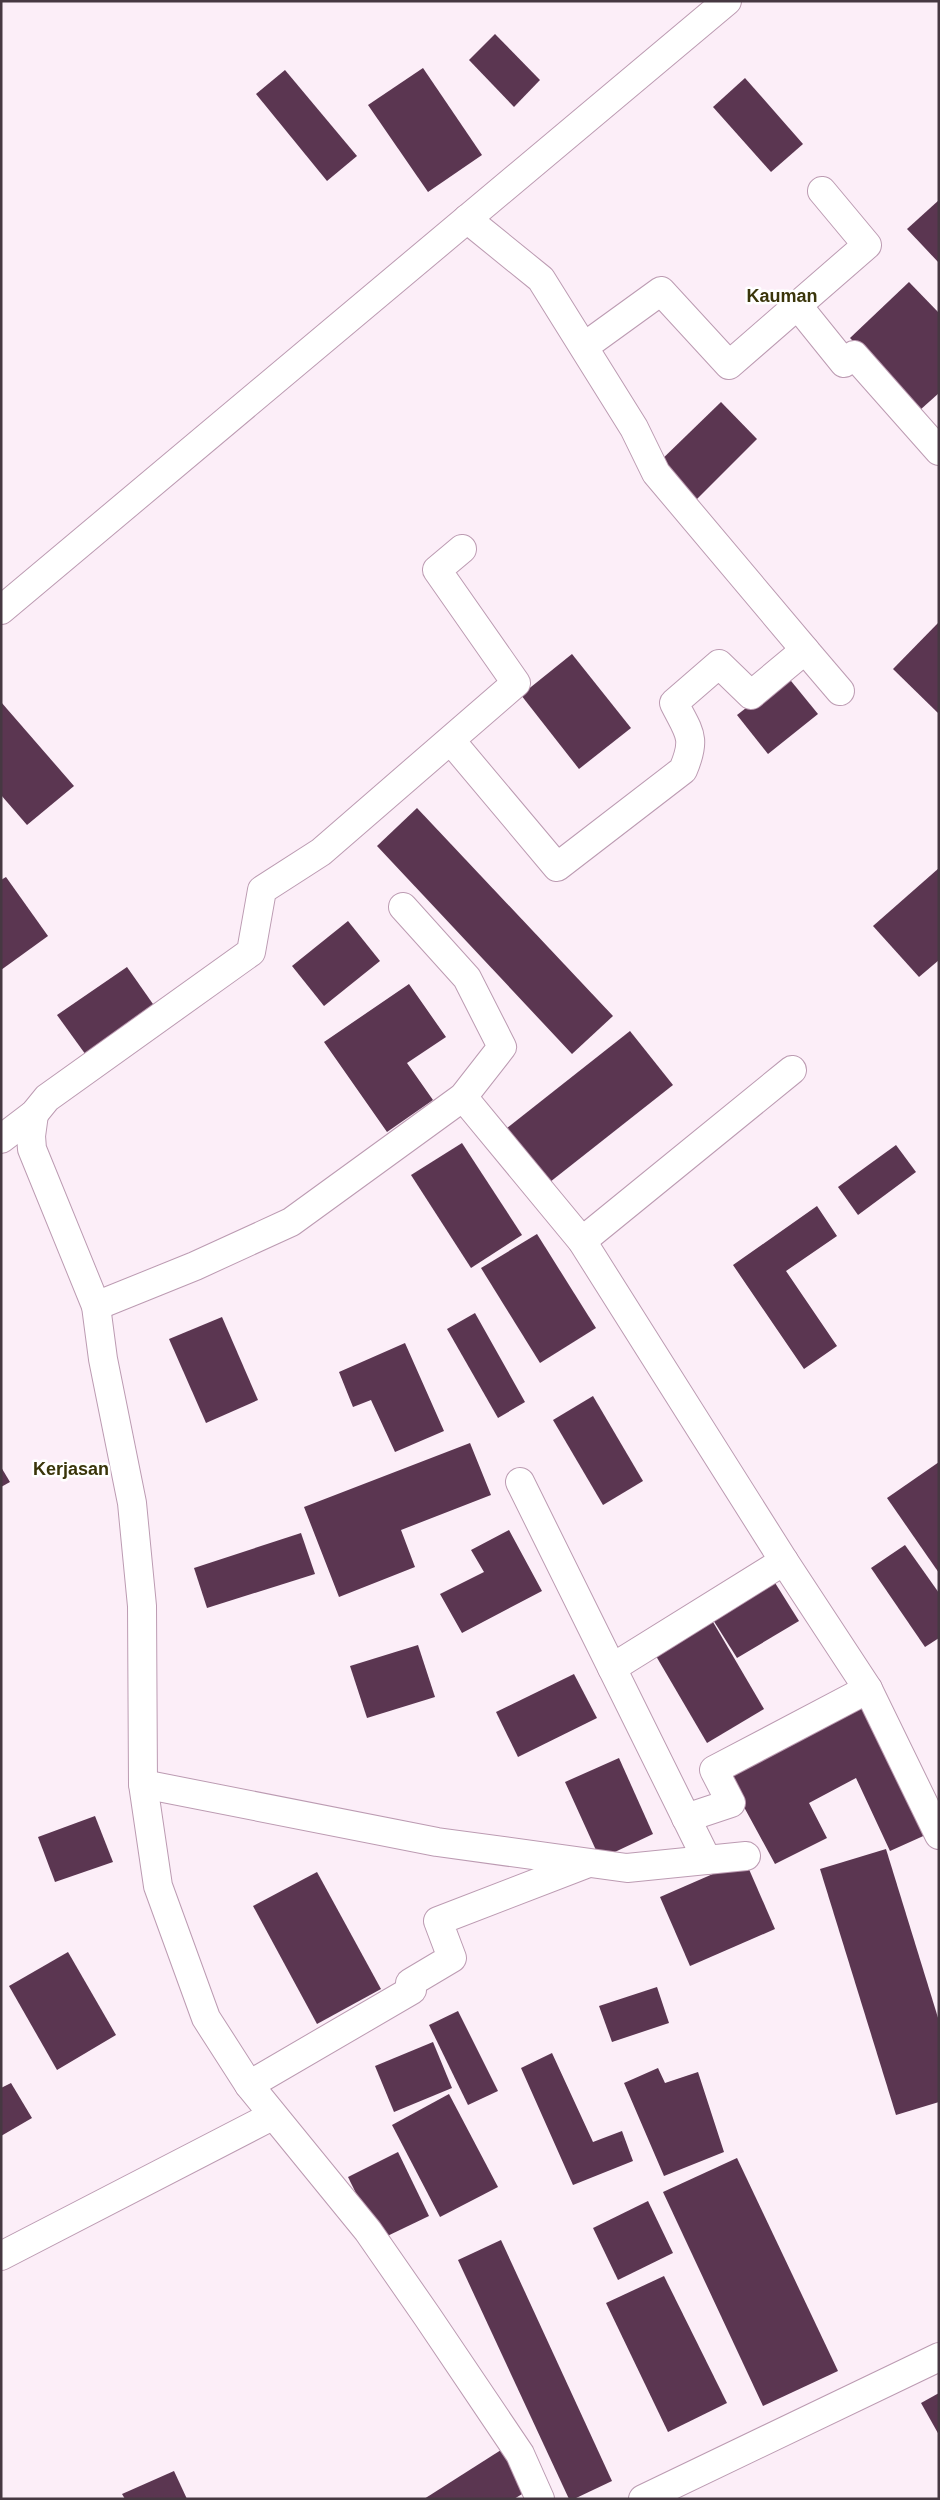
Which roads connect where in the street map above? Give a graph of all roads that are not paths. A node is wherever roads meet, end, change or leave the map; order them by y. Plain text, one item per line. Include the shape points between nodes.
1 (727, 1) edge
2 (822, 191) dead end
3 (467, 219) junction
4 (798, 306) junction
5 (585, 346) junction
6 (939, 451) edge
7 (462, 549) dead end
8 (1, 610) edge
9 (805, 650) junction
10 (840, 691) dead end
11 (452, 742) junction
12 (403, 907) dead end
13 (792, 1070) dead end
14 (464, 1097) junction
15 (34, 1114) junction
16 (1, 1139) edge
17 (582, 1241) junction
18 (96, 1306) junction
19 (520, 1482) dead end
20 (784, 1560) junction
21 (612, 1668) junction
22 (868, 1689) junction
23 (143, 1784) junction
24 (686, 1818) junction
25 (939, 1835) edge
26 (746, 1856) dead end
27 (707, 1860) junction
28 (588, 1863) junction
29 (248, 2085) junction
30 (272, 2116) junction
31 (1, 2256) edge
32 (939, 2357) edge
33 (540, 2499) edge
34 (643, 2499) edge

1 - 3 street
2 - 4 street via 867,245
3 - 5 street via 541,279
3 - 8 street
4 - 5 street via 729,365 662,291
4 - 6 street via 844,363 854,355
5 - 9 street via 634,428 656,473
7 - 11 street via 437,570 516,683
9 - 10 street
9 - 11 street via 751,695 719,664 674,703 690,736 691,750 683,770 557,867
11 - 15 street via 321,852 262,890 251,952 47,1098
12 - 14 street via 467,978 502,1047
13 - 17 street
14 - 17 street
14 - 18 street via 291,1222
15 - 16 street
15 - 18 street via 32,1149
17 - 20 street
18 - 23 street via 103,1359 132,1503 141,1597
19 - 21 street
20 - 21 street
20 - 22 street
21 - 24 street
22 - 24 street via 714,1770 731,1803
22 - 25 street
23 - 28 street via 437,1842
23 - 29 street via 158,1886 206,2018
24 - 27 street
26 - 27 street
27 - 28 street via 627,1868
28 - 29 street via 438,1921 452,1958 410,1983 412,1990
29 - 30 street
30 - 31 street
30 - 33 street via 378,2246 520,2454
32 - 34 street

